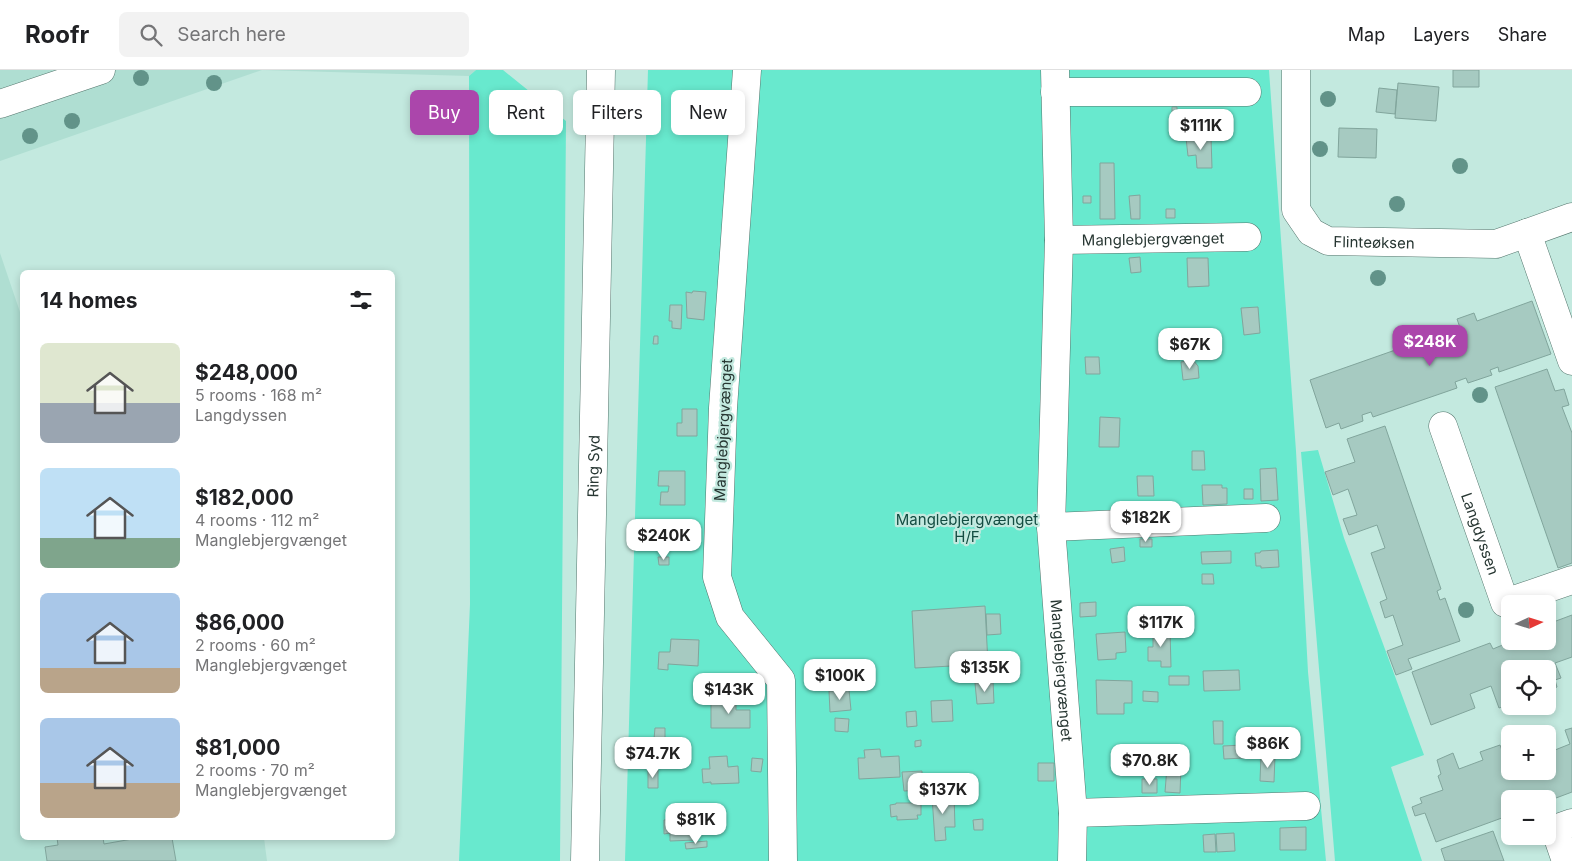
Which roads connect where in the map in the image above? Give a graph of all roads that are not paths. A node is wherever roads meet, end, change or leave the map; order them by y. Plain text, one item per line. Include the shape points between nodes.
1 (101, 70) edge
2 (601, 70) edge
3 (747, 70) edge
4 (1296, 70) edge
5 (1055, 81) edge
6 (1248, 92) dead end
7 (0, 104) edge
8 (1572, 217) edge
9 (1527, 233) junction
10 (1247, 236) dead end
11 (1058, 240) junction
12 (1572, 361) edge
13 (1443, 426) dead end
14 (1266, 518) dead end
15 (1051, 527) junction
16 (1572, 580) edge
17 (1306, 806) dead end
18 (1073, 813) junction
19 (1572, 823) edge
20 (585, 861) edge
21 (783, 861) edge
22 (1072, 861) edge
23 (1566, 861) edge

1 - 7 street
2 - 20 street, Ring Syd
3 - 21 street, Manglebjergvænget via 723,408 717,577 730,617 781,680
4 - 9 street, Flinteøksen via 1296,210 1311,232 1328,241 1496,244
5 - 6 street, Manglebjergvænget
5 - 11 street, Manglebjergvænget
8 - 9 street, Flinteøksen
9 - 12 street
10 - 11 street, Manglebjergvænget
11 - 15 street, Manglebjergvænget
13 - 16 street, Langdyssen via 1505,603
14 - 15 street
15 - 18 street, Manglebjergvænget
17 - 18 street
18 - 22 street, Manglebjergvænget
19 - 23 street via 1555,829

